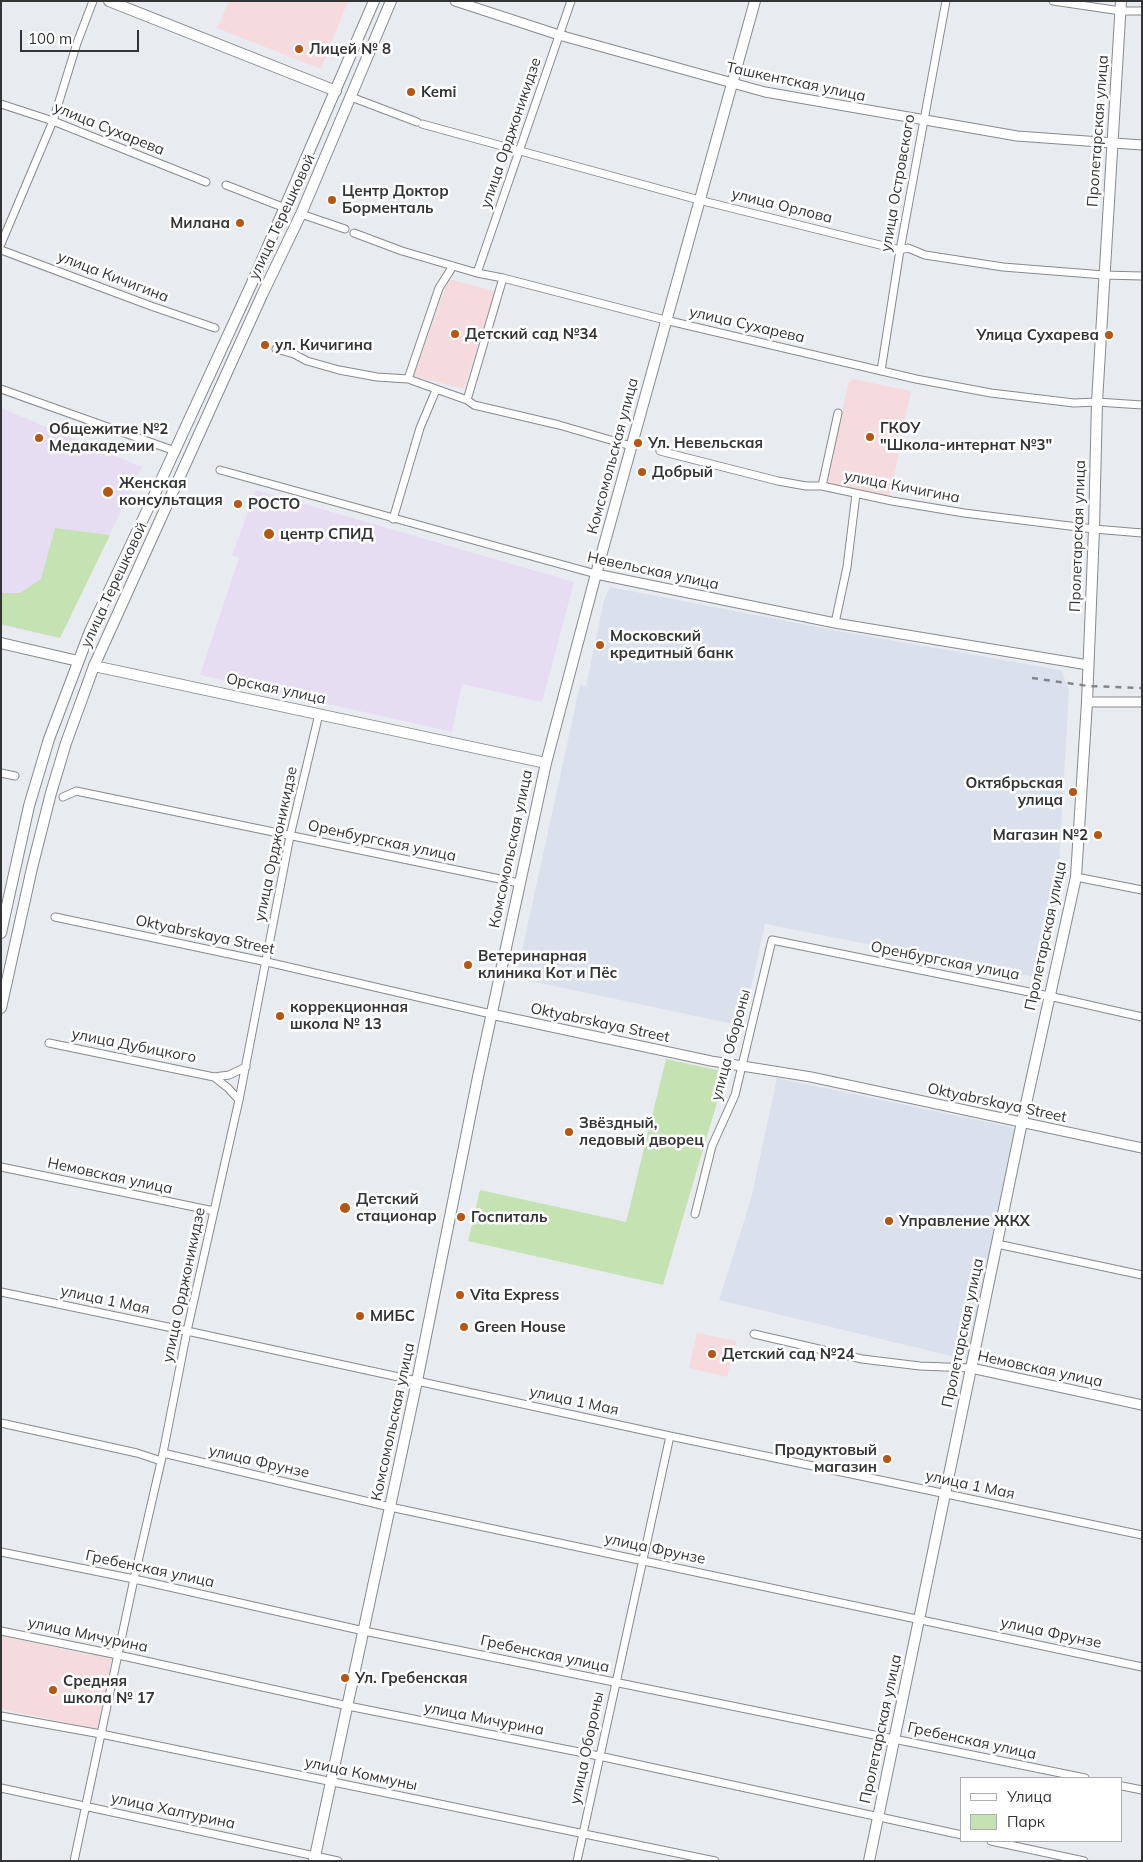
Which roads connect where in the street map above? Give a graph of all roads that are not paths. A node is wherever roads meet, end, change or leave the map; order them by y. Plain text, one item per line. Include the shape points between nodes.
1 (93, 1) edge
2 (109, 1) edge
3 (374, 1) edge
4 (391, 1) edge
5 (455, 1) edge
6 (571, 1) edge
7 (755, 1) edge
8 (946, 1) edge
9 (1053, 1) edge
10 (1121, 6) edge
11 (1142, 11) edge
12 (559, 35) junction
13 (732, 84) junction
14 (336, 91) junction
15 (351, 97) junction
16 (1, 104) edge
17 (54, 121) junction
18 (924, 121) junction
19 (1112, 144) junction
20 (1142, 145) edge
21 (519, 151) junction
22 (206, 182) dead end
23 (226, 185) dead end
24 (699, 200) junction
25 (285, 208) junction
26 (301, 214) junction
27 (345, 230) dead end
28 (354, 232) dead end
29 (1, 244) edge
30 (1, 250) edge
31 (900, 250) junction
32 (453, 266) junction
33 (477, 273) junction
34 (1104, 275) junction
35 (1142, 276) edge
36 (503, 278) junction
37 (666, 320) junction
38 (215, 328) dead end
39 (276, 349) dead end
40 (881, 371) junction
41 (408, 379) junction
42 (1, 388) edge
43 (436, 390) junction
44 (467, 400) junction
45 (1096, 402) junction
46 (1142, 405) edge
47 (838, 414) dead end
48 (631, 446) junction
49 (175, 450) junction
50 (660, 451) dead end
51 (220, 470) dead end
52 (822, 486) junction
53 (856, 494) junction
54 (393, 519) junction
55 (1094, 529) junction
56 (1142, 533) edge
57 (596, 574) junction
58 (835, 623) junction
59 (1, 643) edge
60 (78, 662) junction
61 (1088, 665) junction
62 (94, 666) junction
63 (1087, 702) junction
64 (1142, 702) edge
65 (319, 714) junction
66 (546, 762) junction
67 (1, 773) edge
68 (15, 776) dead end
69 (63, 797) dead end
70 (290, 836) junction
71 (1076, 877) junction
72 (519, 883) junction
73 (1142, 890) edge
74 (54, 917) dead end
75 (1, 933) edge
76 (772, 940) joint
77 (267, 962) junction
78 (1049, 996) junction
79 (1, 1008) edge
80 (491, 1014) junction
81 (1142, 1017) edge
82 (49, 1043) dead end
83 (741, 1066) junction
84 (246, 1067) junction
85 (214, 1077) junction
86 (239, 1100) junction
87 (1022, 1122) junction
88 (1142, 1148) edge
89 (1, 1167) edge
90 (214, 1211) junction
91 (695, 1214) dead end
92 (997, 1244) junction
93 (1142, 1275) edge
94 (1, 1292) edge
95 (188, 1330) junction
96 (754, 1334) dead end
97 (971, 1368) junction
98 (417, 1381) junction
99 (1142, 1405) edge
100 (1, 1424) edge
101 (670, 1436) junction
102 (162, 1457) junction
103 (946, 1494) junction
104 (390, 1507) junction
105 (1142, 1535) edge
106 (1, 1552) edge
107 (643, 1560) junction
108 (134, 1579) junction
109 (920, 1619) junction
110 (1, 1631) edge
111 (364, 1631) junction
112 (118, 1654) junction
113 (1142, 1667) edge
114 (615, 1683) junction
115 (348, 1706) junction
116 (1, 1716) edge
117 (101, 1734) junction
118 (894, 1738) junction
119 (599, 1756) junction
120 (1080, 1777) edge
121 (332, 1782) junction
122 (1123, 1786) edge
123 (1, 1788) edge
124 (1142, 1790) edge
125 (86, 1805) junction
126 (878, 1816) junction
127 (583, 1834) junction
128 (960, 1834) edge
129 (996, 1842) edge
130 (314, 1858) edge
131 (74, 1861) edge
132 (338, 1861) edge
133 (578, 1861) edge
134 (715, 1861) edge
135 (869, 1861) edge
136 (1084, 1861) edge

1 - 17 street
2 - 14 main road
3 - 14 main road, улица Терешковой
4 - 15 main road, улица Терешковой
5 - 12 street, Ташкентская улица
6 - 12 street, улица Орджоникидзе
7 - 13 main road, Комсомольская улица
8 - 18 street, улица Островского
9 - 10 street
10 - 11 street
10 - 19 main road, Пролетарская улица
12 - 13 street, Ташкентская улица
12 - 21 street, улица Орджоникидзе
13 - 18 street, Ташкентская улица via 800,100
13 - 24 main road, Комсомольская улица
14 - 25 main road, улица Терешковой
15 - 21 street, улица Орлова via 419,123
15 - 26 main road, улица Терешковой
16 - 17 street, улица Сухарева
17 - 22 street, улица Сухарева
17 - 29 street
18 - 19 street, Ташкентская улица via 1017,136
18 - 31 street, улица Островского
19 - 20 street, Ташкентская улица
19 - 34 main road, Пролетарская улица
21 - 24 street, улица Орлова
21 - 33 street, улица Орджоникидзе
23 - 25 street
24 - 31 street, улица Орлова
24 - 37 main road, Комсомольская улица
25 - 49 main road, улица Терешковой
26 - 27 street
26 - 62 main road, улица Терешковой
28 - 32 street, улица Сухарева
30 - 38 street, улица Кичигина
31 - 34 street, улица Орлова via 908,248 925,255 1003,267
31 - 40 street, улица Островского
32 - 33 street, улица Сухарева
32 - 41 street via 439,288
33 - 36 street, улица Сухарева
34 - 35 street, улица Орлова
34 - 45 main road, Пролетарская улица
36 - 37 street, улица Сухарева
36 - 44 street
37 - 40 street, улица Сухарева
37 - 48 main road, Комсомольская улица
39 - 41 street via 339,370
40 - 45 street, улица Сухарева via 990,393 1074,403
41 - 43 street
42 - 49 street
43 - 44 street
43 - 54 street via 420,428
44 - 48 street via 484,408
45 - 46 street, улица Сухарева
45 - 55 main road, Пролетарская улица
47 - 52 street
48 - 57 main road, Комсомольская улица
49 - 60 main road, улица Терешковой
50 - 52 street, улица Кичигина via 778,481
51 - 54 street, Невельская улица
52 - 53 street, улица Кичигина
53 - 55 street, улица Кичигина via 964,513
53 - 58 street via 847,567
54 - 57 street, Невельская улица
55 - 56 street, улица Кичигина
55 - 61 main road, Пролетарская улица
57 - 58 street, Невельская улица
57 - 66 main road, Комсомольская улица
58 - 61 street, Невельская улица
59 - 60 main road, Орская улица
60 - 62 main road, Орская улица
60 - 75 main road, улица Терешковой via 49,739 29,806
61 - 63 main road, Пролетарская улица
62 - 65 main road, Орская улица
62 - 79 main road, улица Терешковой via 51,794
63 - 64 street
63 - 71 main road, Пролетарская улица
65 - 66 main road, Орская улица
65 - 70 street, улица Орджоникидзе
66 - 72 main road, Комсомольская улица
67 - 68 street
69 - 70 street, Оренбургская улица via 76,791
70 - 72 street, Оренбургская улица
70 - 77 street, улица Орджоникидзе
71 - 73 street
71 - 78 main road, Пролетарская улица
72 - 80 main road, Комсомольская улица
74 - 77 street, Oktyabrskaya Street
76 - 78 street, Оренбургская улица
76 - 83 street, улица Обороны
77 - 80 street, Oktyabrskaya Street
77 - 84 street, улица Орджоникидзе
78 - 81 street, Оренбургская улица
78 - 87 main road, Пролетарская улица
80 - 83 street, Oktyabrskaya Street
80 - 98 main road, Комсомольская улица
82 - 85 street, улица Дубицкого
83 - 87 street, Oktyabrskaya Street via 811,1076
83 - 91 street, улица Обороны via 735,1094 712,1146
84 - 85 street, улица Дубицкого via 229,1075
84 - 86 street, улица Орджоникидзе
85 - 86 street, улица Дубицкого
86 - 90 street, улица Орджоникидзе
87 - 88 street, Oktyabrskaya Street
87 - 92 main road, Пролетарская улица
89 - 90 street, Немовская улица
90 - 95 street, улица Орджоникидзе
92 - 93 street
92 - 97 main road, Пролетарская улица
94 - 95 street, улица 1 Мая
95 - 98 street, улица 1 Мая
95 - 102 street, улица Орджоникидзе
96 - 97 street, Немовская улица via 862,1359
97 - 99 street, Немовская улица
97 - 103 main road, Пролетарская улица
98 - 101 street, улица 1 Мая
98 - 104 main road, Комсомольская улица
100 - 102 street, улица Фрунзе
101 - 103 street, улица 1 Мая
101 - 107 street, улица Обороны
102 - 104 street, улица Фрунзе
102 - 108 street, улица Орджоникидзе
103 - 105 street, улица 1 Мая
103 - 109 main road, Пролетарская улица
104 - 107 street, улица Фрунзе
104 - 111 main road, Комсомольская улица
106 - 108 street, Гребенская улица
107 - 109 street, улица Фрунзе
107 - 114 street, улица Обороны
108 - 111 street, Гребенская улица
108 - 112 street, улица Орджоникидзе
109 - 113 street, улица Фрунзе
109 - 118 main road, Пролетарская улица
110 - 112 street, улица Мичурина
111 - 114 street, Гребенская улица
111 - 115 main road, Комсомольская улица
112 - 115 street, улица Мичурина
112 - 117 street, улица Орджоникидзе
114 - 118 street, Гребенская улица
114 - 119 street, улица Обороны
115 - 119 street, улица Мичурина
115 - 121 main road, Комсомольская улица
116 - 117 street, улица Коммуны
117 - 121 street, улица Коммуны
117 - 125 street, улица Орджоникидзе
118 - 120 street, Гребенская улица
118 - 126 main road, Пролетарская улица
119 - 126 street, улица Мичурина
119 - 127 street, улица Обороны
121 - 127 street, улица Коммуны
121 - 130 main road, Комсомольская улица
122 - 124 street
123 - 125 street, улица Халтурина
125 - 130 street, улица Халтурина
125 - 131 street, улица Орджоникидзе
126 - 128 street, улица Мичурина
126 - 135 main road, Пролетарская улица
127 - 133 street, улица Обороны
127 - 134 street, улица Коммуны
129 - 136 street
130 - 132 street, улица Халтурина

